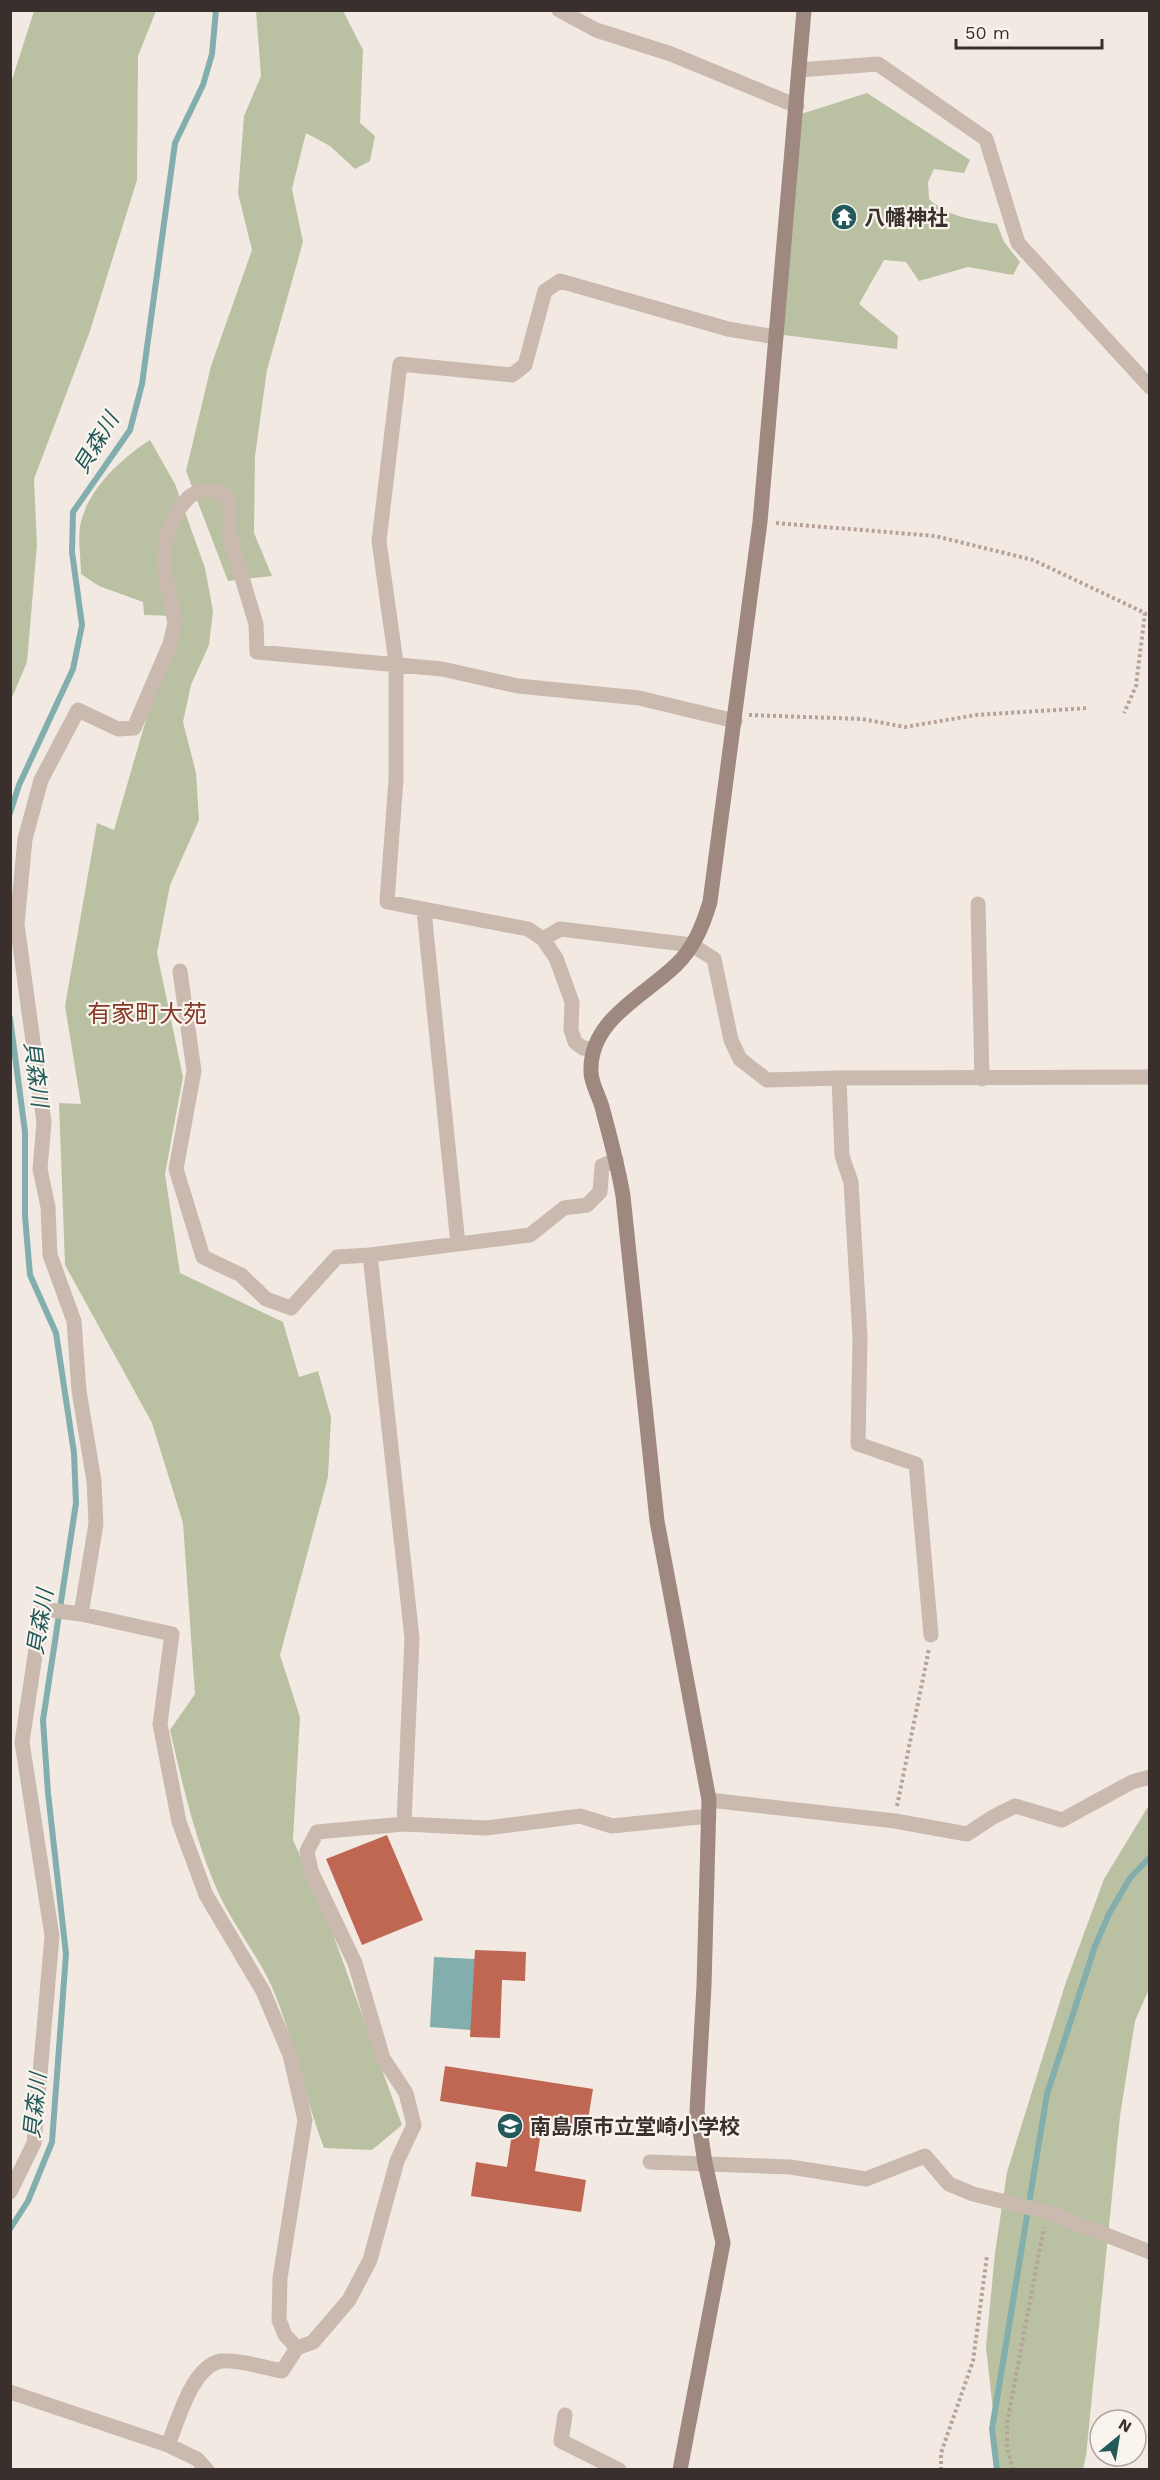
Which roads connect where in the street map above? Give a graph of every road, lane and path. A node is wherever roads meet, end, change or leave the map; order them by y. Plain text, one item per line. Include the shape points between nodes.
1 (559, 10) edge
2 (804, 10) edge
3 (800, 70) junction
4 (797, 106) junction
5 (776, 337) junction
6 (1149, 387) edge
7 (760, 522) junction
8 (396, 663) junction
9 (1088, 708) dead end
10 (1124, 713) dead end
11 (736, 718) junction
12 (978, 904) dead end
13 (424, 911) junction
14 (543, 939) junction
15 (692, 945) junction
16 (180, 971) dead end
17 (592, 1049) junction
18 (1149, 1077) edge
19 (839, 1078) junction
20 (982, 1079) junction
21 (616, 1160) junction
22 (459, 1244) junction
23 (370, 1255) junction
24 (76, 1613) junction
25 (931, 1635) joint
26 (1149, 1777) edge
27 (709, 1808) junction
28 (895, 1821) junction
29 (404, 1824) junction
30 (650, 2162) dead end
31 (705, 2163) junction
32 (10, 2192) edge
33 (1043, 2211) junction
34 (1149, 2252) edge
35 (987, 2256) dead end
36 (297, 2348) junction
37 (10, 2392) edge
38 (565, 2415) dead end
39 (168, 2445) junction
40 (207, 2469) edge
41 (619, 2469) edge
42 (681, 2469) edge
43 (942, 2469) edge
44 (1012, 2469) edge

1 - 4 street via 596,30 671,54
2 - 3 street
3 - 4 street
3 - 6 street via 878,64 986,140 1018,243
4 - 5 street
5 - 7 street
5 - 8 street via 728,329 560,281 544,291 525,365 512,375 400,363 379,541
7 - 10 path via 935,536 1033,560 1145,613 1136,686
7 - 11 street
8 - 11 street via 518,686 639,698
8 - 13 street via 396,779 387,902
8 - 24 street via 257,652 256,624 230,538 227,497 219,491 200,490 178,510 168,530 165,572 175,623 134,728 118,729 78,710 41,780 25,839 17,924 44,1122 40,1168 48,1207 50,1256 74,1321 79,1391 94,1481 96,1524
9 - 11 path via 976,715 905,727 862,719
11 - 15 street via 710,902
12 - 20 street
13 - 14 street via 528,929
13 - 22 street
14 - 15 street via 560,929
14 - 17 street via 556,958 572,1002 571,1030 576,1042
15 - 17 street via 676,965 610,1021
15 - 19 street via 714,959 731,1040 740,1059 767,1080
16 - 23 street via 194,1071 176,1169 203,1257 241,1275 266,1299 291,1308 337,1257
17 - 21 street via 591,1075
18 - 20 street
19 - 20 street
19 - 25 street via 842,1156 851,1182 859,1325 858,1444 916,1464
21 - 22 street via 602,1166 600,1192 587,1205 564,1208 530,1235
21 - 27 street via 657,1521
22 - 23 street
23 - 29 street via 412,1638
24 - 32 street via 42,1609 22,1742 52,1936 34,2143
24 - 36 street via 172,1634 160,1724 179,1822 206,1895 263,1991 277,2023 290,2055 306,2120 280,2278 279,2320 285,2335
25 - 28 path
26 - 28 street via 1132,1782 1062,1820 1015,1806 967,1834
27 - 28 street
27 - 29 street via 612,1826 580,1816 486,1828
27 - 31 street via 697,2111
29 - 36 street via 317,1832 307,1851 311,1871 355,1964 384,2058 406,2092 414,2125 397,2161 370,2259 349,2300 313,2342
30 - 31 street
31 - 33 street via 790,2168 866,2179 925,2156 949,2184
31 - 42 street via 723,2243
33 - 34 street
33 - 44 path via 1007,2423
35 - 43 path via 973,2361 942,2452
36 - 39 street via 282,2371 223,2361 212,2364 194,2383
37 - 39 street
38 - 41 street via 561,2441
39 - 40 street via 197,2459

